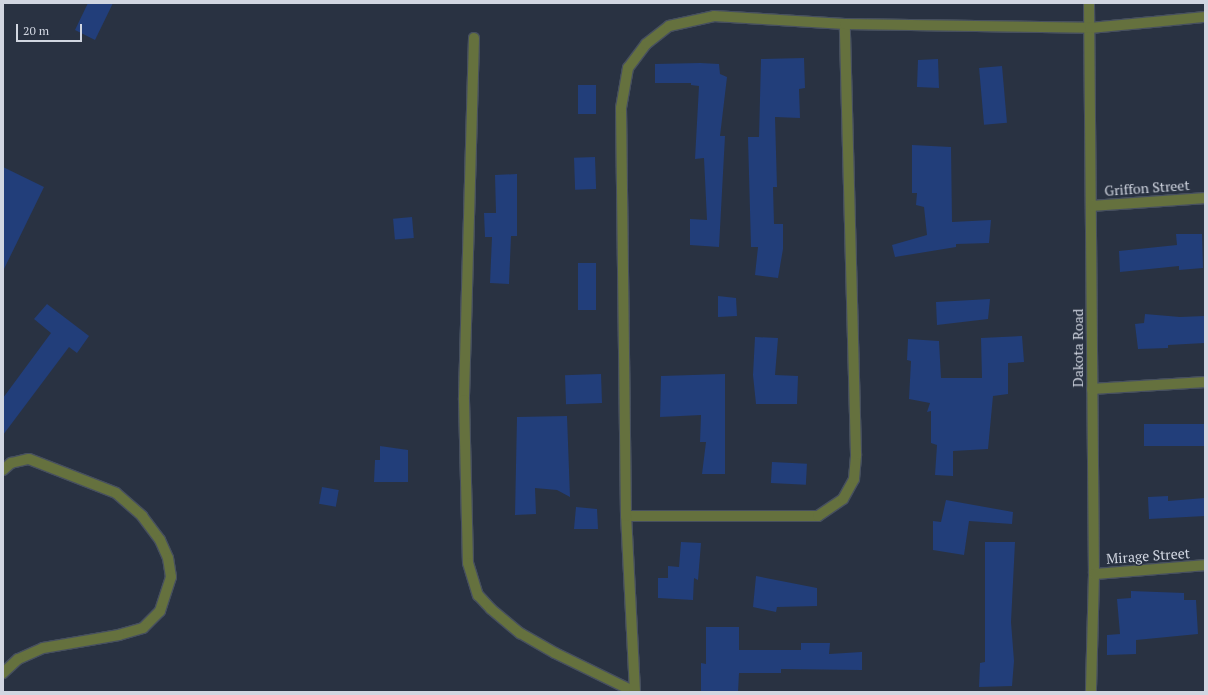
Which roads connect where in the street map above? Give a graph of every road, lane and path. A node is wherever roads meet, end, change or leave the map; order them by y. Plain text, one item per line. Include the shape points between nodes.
1 (1089, 3) edge
2 (1205, 17) edge
3 (845, 24) junction
4 (1090, 28) junction
5 (474, 38) dead end
6 (1205, 198) edge
7 (1092, 206) junction
8 (1205, 382) edge
9 (1092, 390) junction
10 (3, 470) edge
11 (626, 516) junction
12 (1205, 566) edge
13 (1094, 574) junction
14 (3, 673) edge
15 (635, 692) edge
16 (1091, 692) edge

1 - 4 street, Dakota Road
2 - 4 street
3 - 4 street
3 - 11 street via 714,16 669,26 646,44 628,68 621,108
3 - 11 street via 856,454 854,479 843,499 818,516
4 - 7 street, Dakota Road
5 - 15 street via 464,400 468,564 478,595 520,633 555,654
6 - 7 street, Griffon Street
7 - 9 street, Dakota Road
8 - 9 street
9 - 13 street, Dakota Road
10 - 14 street via 11,463 29,460 116,493 142,516 160,540 168,558 170,577 160,611 143,628 119,635 43,648 18,660
11 - 15 street
12 - 13 street, Mirage Street
13 - 16 street, Dakota Road

